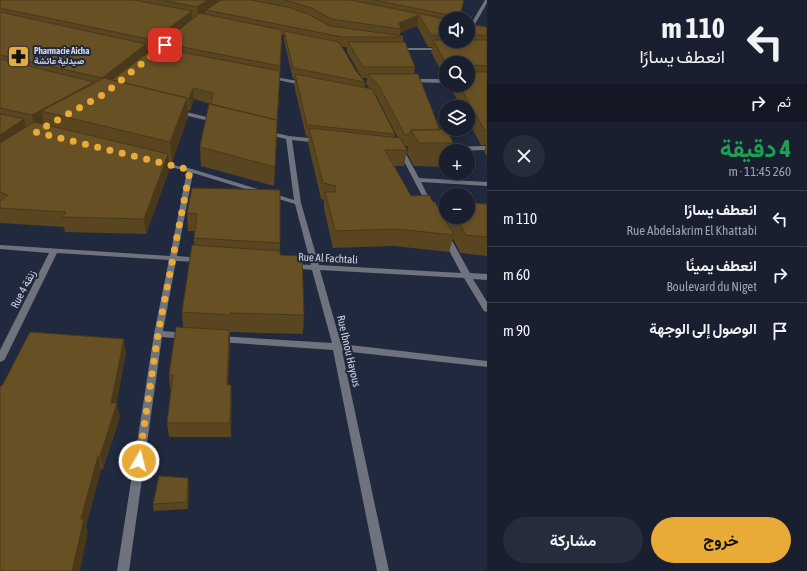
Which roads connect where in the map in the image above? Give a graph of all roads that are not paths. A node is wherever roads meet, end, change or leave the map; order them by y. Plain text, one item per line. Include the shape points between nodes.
1 (487, 0) edge
2 (475, 21) edge
3 (403, 43) edge
4 (395, 49) edge
5 (441, 49) junction
6 (448, 49) edge
7 (263, 76) edge
8 (406, 81) edge
9 (439, 81) edge
10 (310, 85) edge
11 (173, 111) edge
12 (227, 124) edge
13 (258, 131) edge
14 (289, 138) junction
15 (326, 142) edge
16 (395, 146) edge
17 (487, 148) edge
18 (432, 149) edge
19 (400, 150) junction
20 (408, 150) edge
21 (151, 161) edge
22 (190, 170) junction
23 (416, 180) junction
24 (487, 184) edge
25 (298, 203) junction
26 (431, 207) edge
27 (442, 228) edge
28 (0, 247) edge
29 (54, 251) junction
30 (172, 258) junction
31 (212, 260) edge
32 (284, 266) edge
33 (315, 268) junction
34 (467, 276) junction
35 (487, 277) edge
36 (487, 309) edge
37 (158, 334) junction
38 (197, 337) edge
39 (212, 338) edge
40 (337, 347) junction
41 (0, 359) edge
42 (487, 364) edge
43 (123, 571) edge
44 (383, 571) edge

1 - 2 street
3 - 5 street
4 - 5 street
5 - 6 street
7 - 10 street
8 - 9 street
11 - 12 street
13 - 14 street
14 - 15 street
14 - 25 street, Rue Ibnou Hayous
16 - 19 street
17 - 18 street
19 - 20 street
19 - 23 street
21 - 22 street
22 - 25 street
22 - 30 street
23 - 24 street
23 - 26 street
25 - 33 street, Rue Ibnou Hayous
27 - 34 street
28 - 29 street
29 - 30 street
29 - 41 street, Rue 4 زنقة
30 - 31 street
30 - 37 street
32 - 33 street, Rue Al Fachtali
33 - 34 street, Rue Al Fachtali
33 - 40 street, Rue Ibnou Hayous
34 - 35 street, Rue Al Fachtali
34 - 36 street
37 - 38 street
37 - 43 street
39 - 40 street
40 - 42 street
40 - 44 street, Rue Ibnou Hayous

